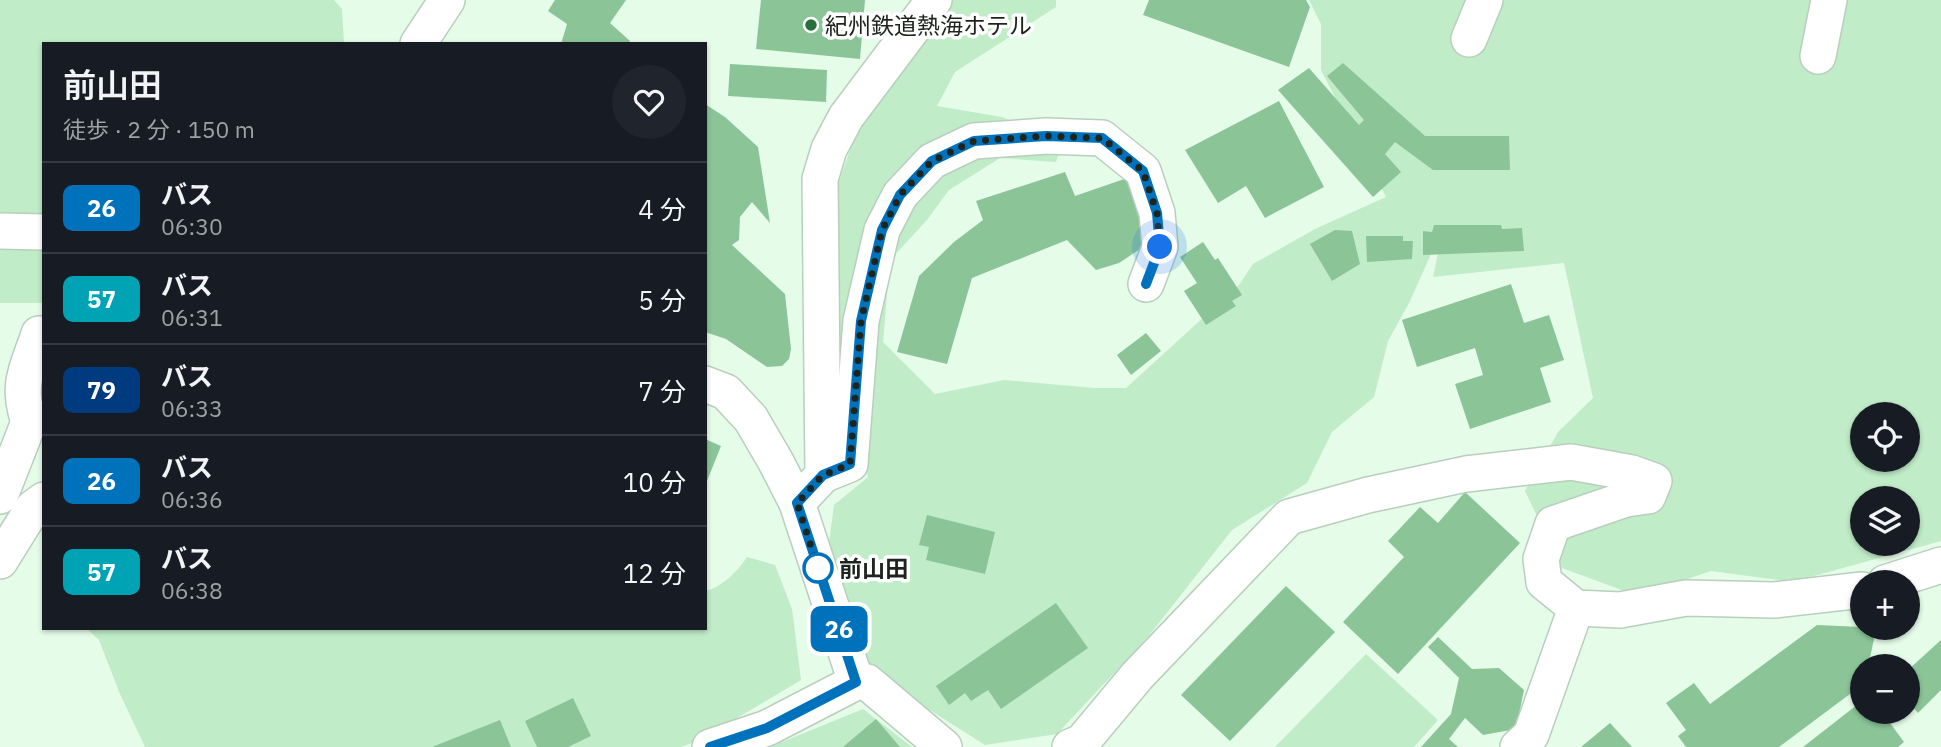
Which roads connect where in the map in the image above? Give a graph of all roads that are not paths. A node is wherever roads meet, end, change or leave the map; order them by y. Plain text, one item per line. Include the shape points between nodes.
1 (447, 0) edge
2 (934, 0) edge
3 (1485, 0) edge
4 (1829, 0) edge
5 (1469, 39) dead end
6 (419, 42) edge
7 (1818, 56) dead end
8 (0, 231) edge
9 (42, 232) edge
10 (1146, 284) dead end
11 (42, 334) edge
12 (707, 385) edge
13 (36, 420) edge
14 (823, 475) junction
15 (0, 496) edge
16 (42, 501) edge
17 (797, 503) junction
18 (0, 561) edge
19 (1941, 565) edge
20 (1920, 572) edge
21 (1850, 591) edge
22 (1576, 608) junction
23 (856, 682) junction
24 (710, 747) edge
25 (944, 747) edge
26 (1070, 747) edge
27 (1518, 747) edge

1 - 6 street
2 - 14 street via 846,117 820,179
3 - 5 street
4 - 7 street
8 - 9 street
10 - 14 street via 1160,247 1157,213 1143,171 1102,138 974,141 932,161 900,195 882,230 861,321 850,464
11 - 13 street via 23,380 23,403
12 - 17 street via 726,392 751,419
13 - 15 street
14 - 17 street
16 - 18 street via 33,508
17 - 23 street
19 - 20 street
21 - 22 street via 1774,600 1686,598 1620,610
22 - 26 street via 1544,582 1541,559 1553,524 1648,496 1654,481 1571,462 1466,474 1368,495 1289,517 1082,742
22 - 27 street via 1531,735
23 - 24 street via 767,728
23 - 25 street via 867,682

